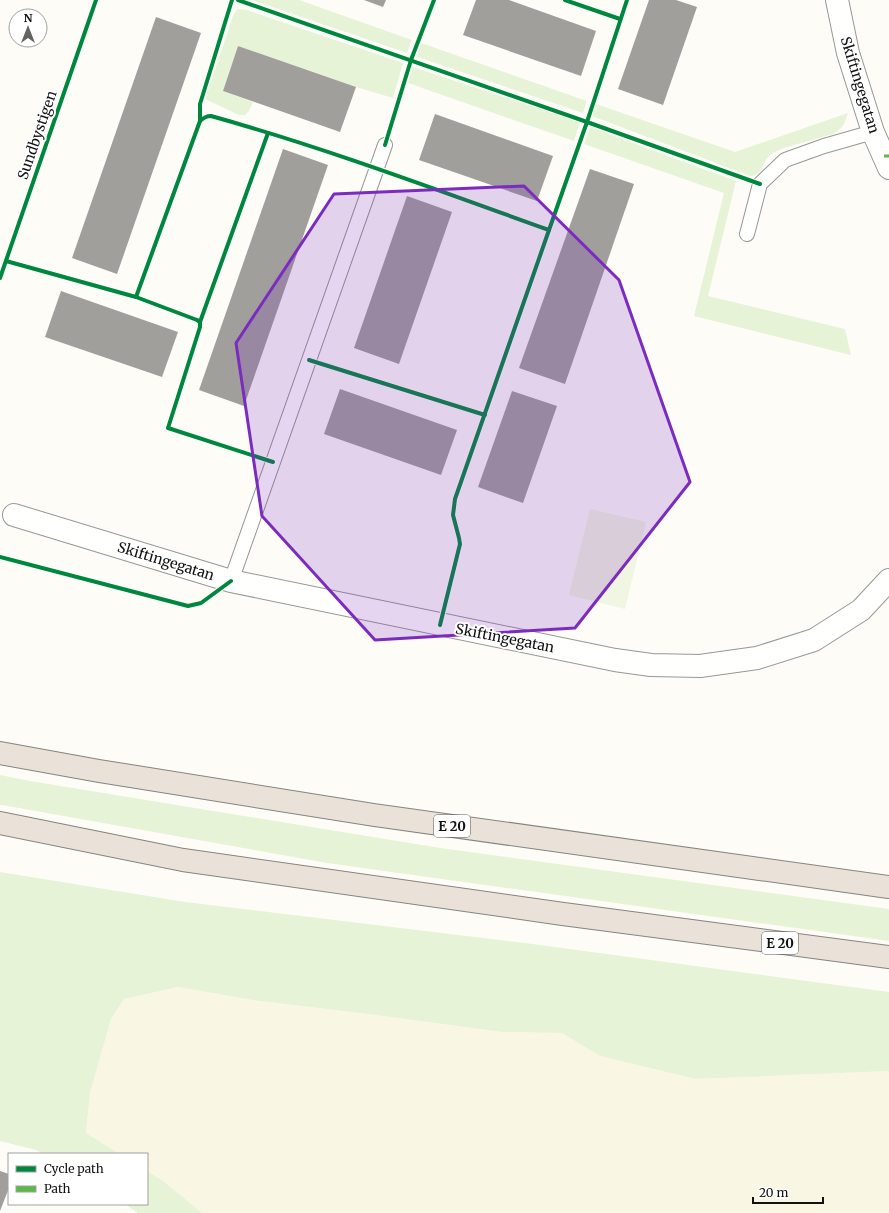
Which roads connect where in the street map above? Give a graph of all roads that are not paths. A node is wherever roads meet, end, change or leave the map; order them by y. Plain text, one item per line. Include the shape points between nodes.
1 (837, 0) edge
2 (873, 132) junction
3 (385, 145) dead end
4 (889, 168) edge
5 (746, 234) dead end
6 (14, 515) dead end
7 (889, 580) edge
8 (231, 581) junction
9 (0, 753) edge
10 (0, 823) edge
11 (889, 887) edge
12 (889, 957) edge

1 - 2 street, Skiftingegatan via 848,53
2 - 4 street, Skiftingegatan
2 - 5 lane via 785,160 760,184
3 - 8 lane
6 - 8 street, Skiftingegatan
7 - 8 street, Skiftingegatan via 861,610 814,640 757,658 700,666 651,665 615,660
9 - 11 highway, E 20 via 374,815
10 - 12 highway, E 20 via 183,860

